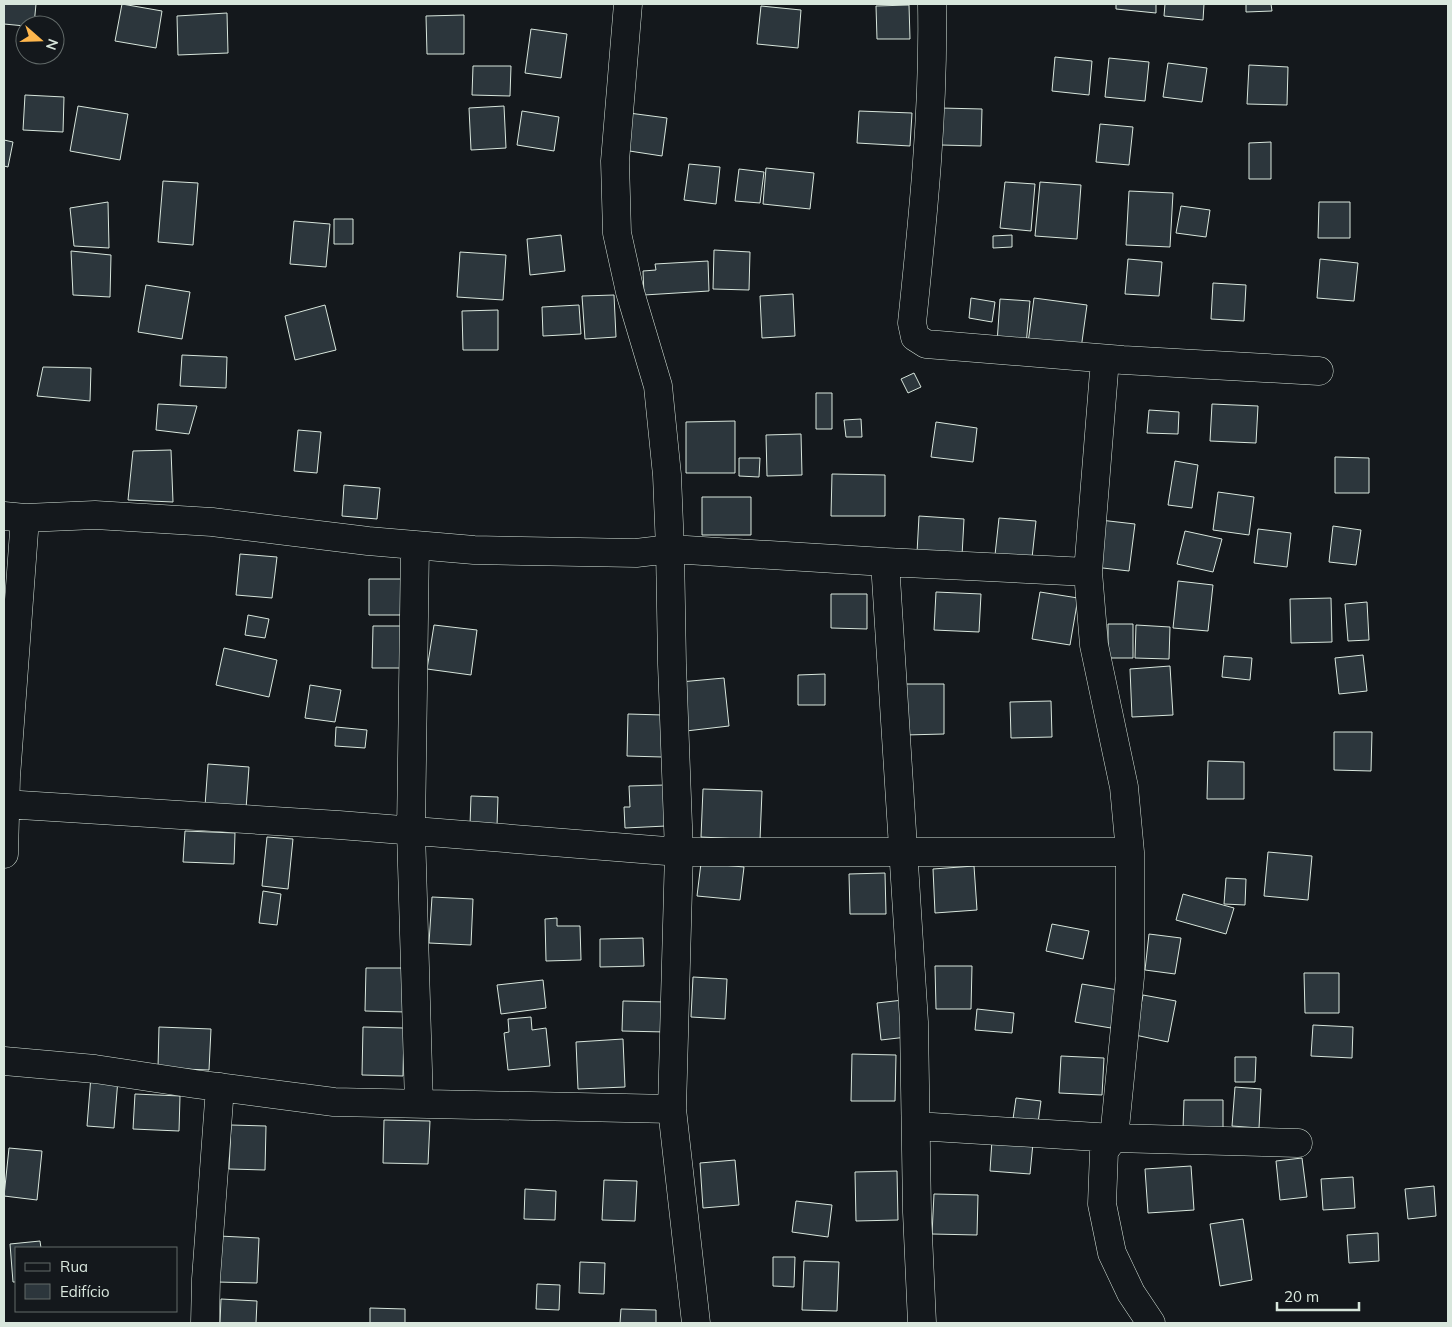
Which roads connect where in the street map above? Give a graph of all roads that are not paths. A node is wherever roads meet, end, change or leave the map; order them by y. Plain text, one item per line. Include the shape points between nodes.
1 (628, 4) edge
2 (932, 4) edge
3 (1104, 359) junction
4 (1319, 370) dead end
5 (15, 517) edge
6 (415, 545) junction
7 (670, 549) junction
8 (885, 562) junction
9 (1088, 572) junction
10 (5, 804) edge
11 (411, 831) junction
12 (679, 852) junction
13 (1130, 852) junction
14 (904, 853) junction
15 (4, 854) edge
16 (4, 1061) edge
17 (220, 1087) junction
18 (419, 1104) junction
19 (672, 1109) junction
20 (916, 1126) junction
21 (1114, 1138) junction
22 (1298, 1143) dead end
23 (205, 1323) edge
24 (696, 1323) edge
25 (922, 1323) edge
26 (1152, 1323) edge

1 - 7 street via 615,162 617,233 630,292 658,386
2 - 3 street via 925,192 912,323 915,337 926,344
3 - 4 street
3 - 9 street
5 - 6 street via 95,515 212,522
5 - 10 street
6 - 7 street via 474,550 636,553
6 - 11 street
7 - 8 street
7 - 12 street
8 - 9 street
8 - 14 street
9 - 13 street via 1094,645 1124,787
10 - 11 street
10 - 15 street
11 - 12 street
11 - 18 street
12 - 14 street
12 - 19 street
13 - 14 street
13 - 21 street via 1130,977
14 - 20 street via 914,1022
16 - 17 street via 95,1069
17 - 18 street via 334,1102
17 - 23 street
18 - 19 street
19 - 24 street
20 - 21 street
20 - 25 street
21 - 22 street
21 - 26 street via 1104,1151 1102,1204 1112,1253 1130,1293

